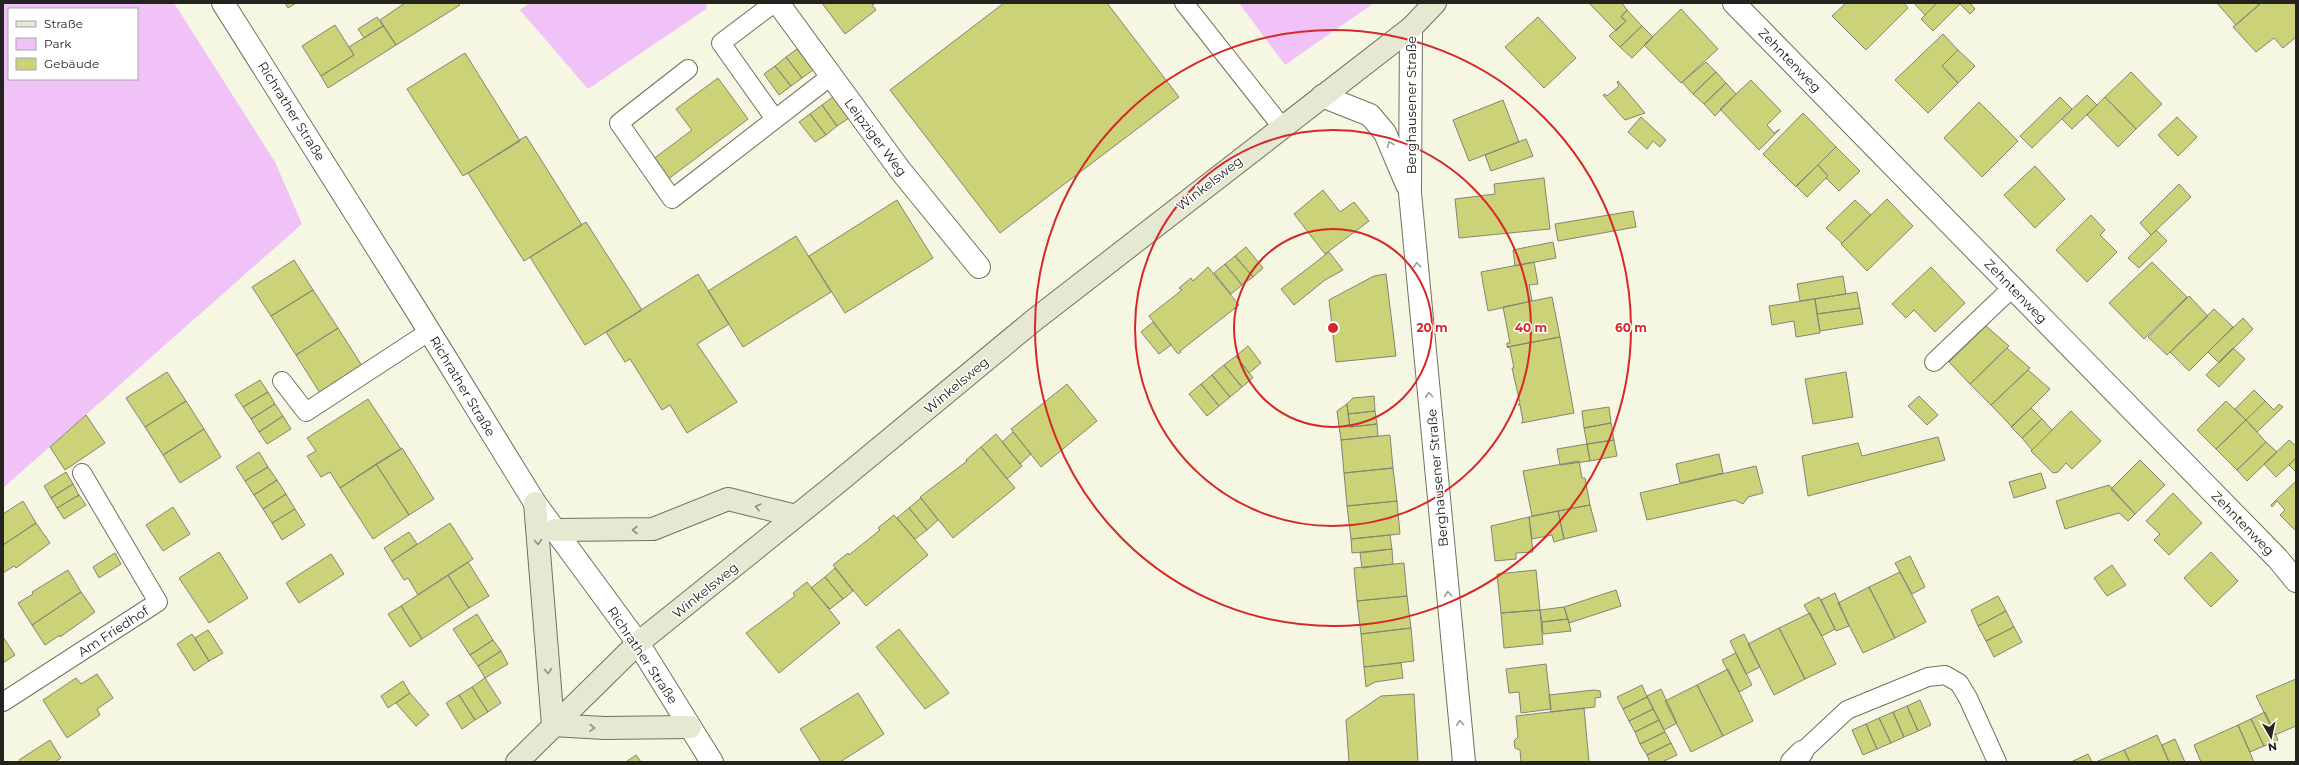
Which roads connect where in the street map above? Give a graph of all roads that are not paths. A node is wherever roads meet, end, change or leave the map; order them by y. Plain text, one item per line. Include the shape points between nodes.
1 (224, 3) edge
2 (774, 3) edge
3 (778, 3) edge
4 (1184, 3) edge
5 (1435, 3) edge
6 (1734, 3) edge
7 (1411, 28) junction
8 (688, 69) dead end
9 (831, 76) junction
10 (1322, 96) junction
11 (775, 118) junction
12 (1282, 127) junction
13 (1410, 193) junction
14 (979, 267) dead end
15 (2013, 287) junction
16 (430, 331) junction
17 (1934, 362) dead end
18 (282, 381) dead end
19 (82, 472) dead end
20 (535, 503) junction
21 (796, 516) junction
22 (555, 530) junction
23 (2296, 581) edge
24 (638, 643) junction
25 (3, 702) edge
26 (553, 725) junction
27 (690, 727) junction
28 (1797, 757) edge
29 (517, 762) edge
30 (712, 762) edge
31 (1464, 762) edge
32 (1997, 762) edge

1 - 16 street, Richrather Straße
2 - 11 lane via 721,43
3 - 9 street, Leipziger Weg
4 - 12 lane
5 - 7 main road, Berghausener Straße
6 - 15 street, Zehntenweg
7 - 10 main road, Winkelsweg
7 - 13 street, Berghausener Straße
8 - 11 lane via 619,123 672,199
9 - 11 lane
9 - 14 street, Leipziger Weg via 900,170
10 - 12 main road, Winkelsweg
13 -> 10 street, Berghausener Straße via 1385,132 1370,116
12 - 21 main road, Winkelsweg via 1033,321
31 -> 13 street, Berghausener Straße
15 - 17 lane
15 - 23 street, Zehntenweg via 2278,559
16 - 18 lane via 306,412
16 - 20 street, Richrather Straße
19 - 25 lane, Am Friedhof via 158,602
20 - 22 street, Richrather Straße
20 -> 26 main road
21 -> 22 main road via 728,499 653,530
21 - 24 main road, Winkelsweg
22 - 24 street, Richrather Straße
24 - 26 main road, Winkelsweg
24 - 27 street, Richrather Straße
26 -> 27 main road via 604,728
26 - 29 main road, Winkelsweg
27 - 30 street, Richrather Straße
28 - 32 lane via 1847,710 1928,677 1944,675 1959,683

